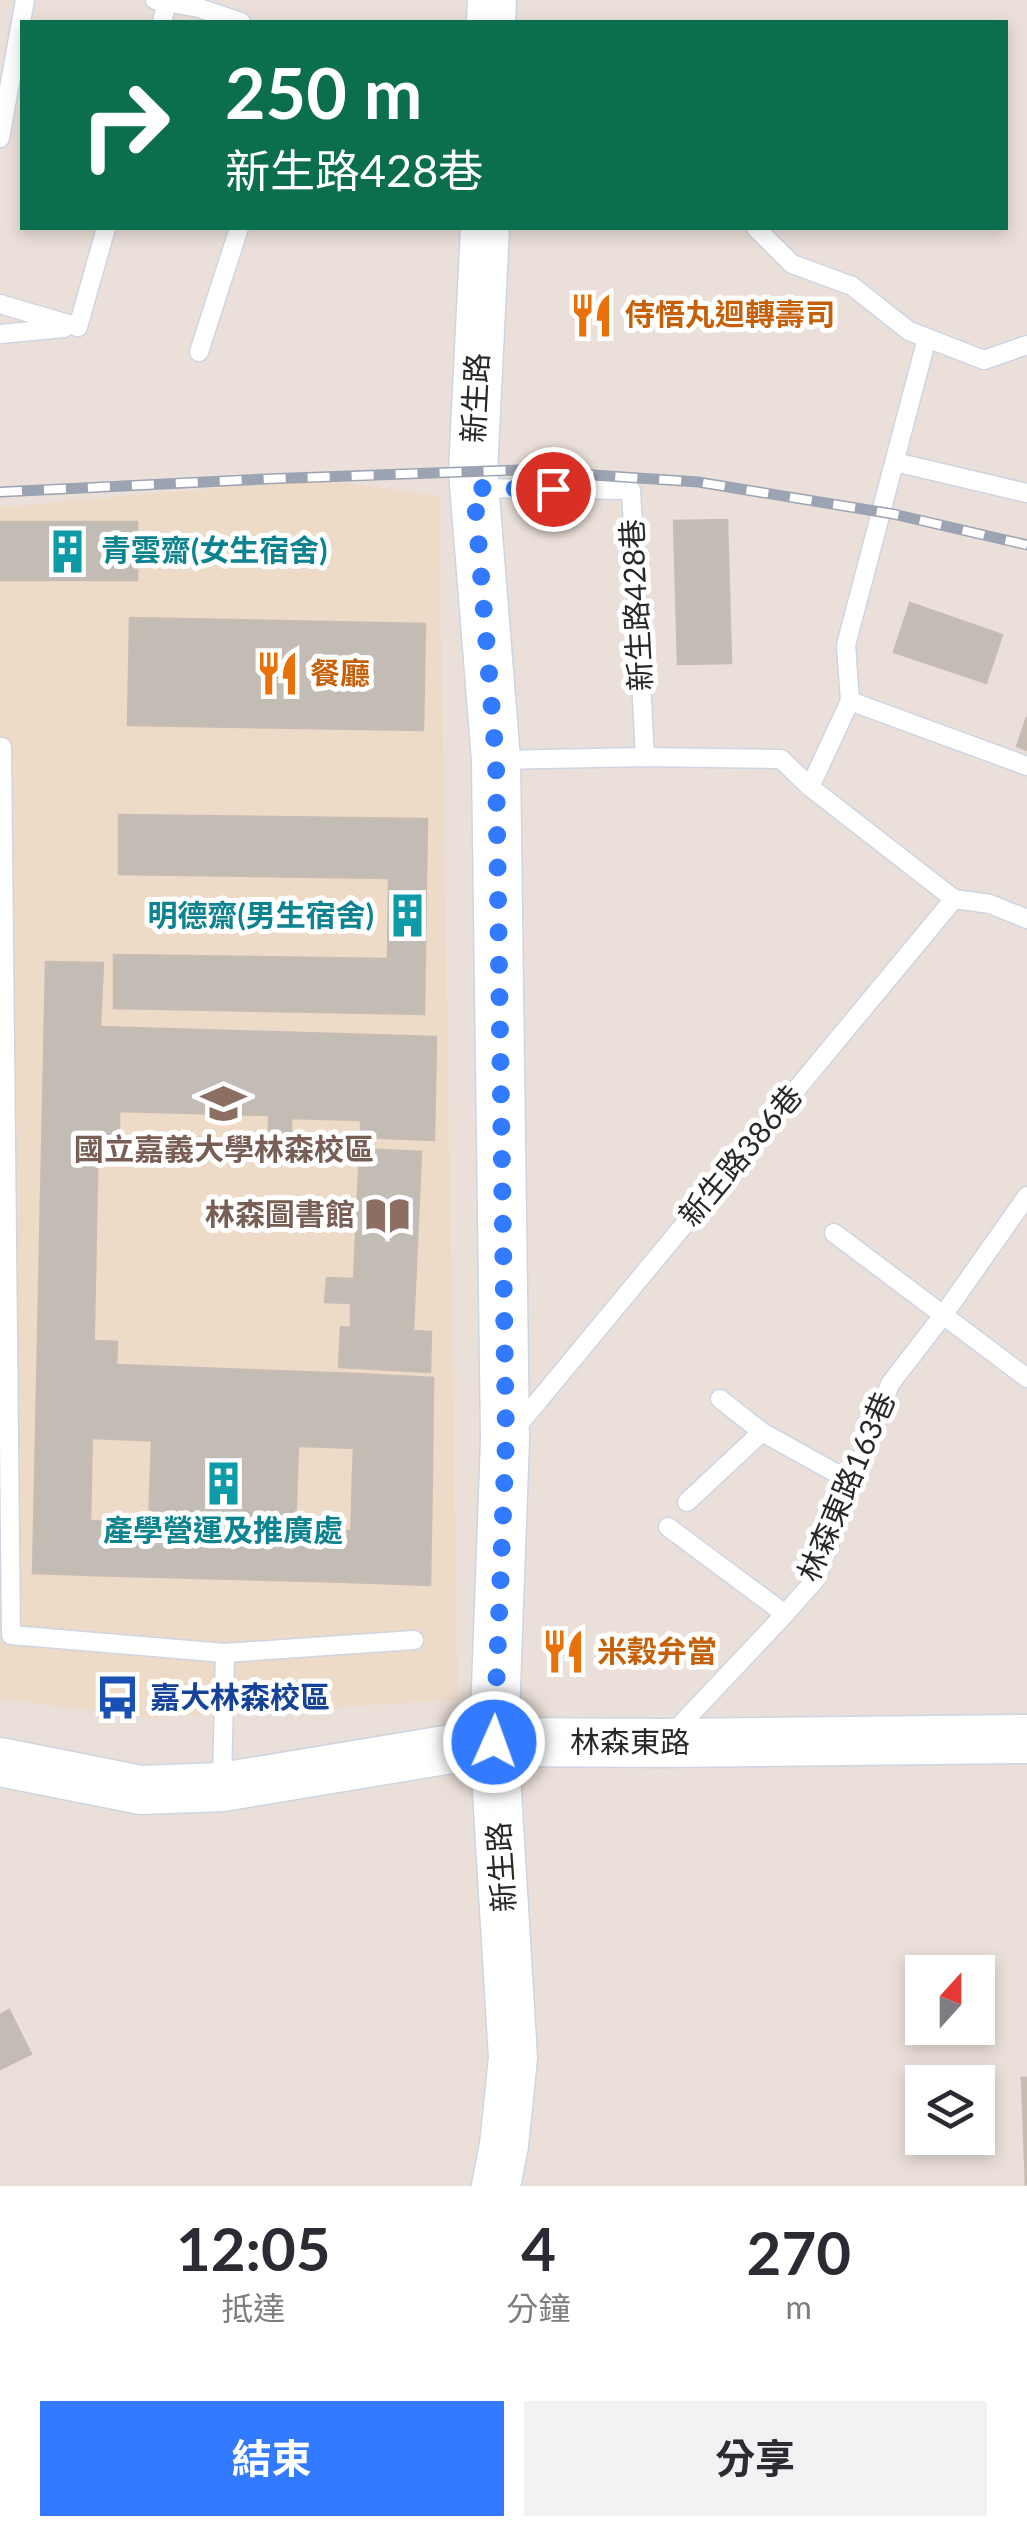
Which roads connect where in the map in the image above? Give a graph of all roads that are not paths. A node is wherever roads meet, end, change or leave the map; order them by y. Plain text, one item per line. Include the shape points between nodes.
1 (161, 1) edge
2 (211, 8) edge
3 (236, 20) edge
4 (20, 28) edge
5 (0, 138) edge
6 (105, 230) edge
7 (238, 230) edge
8 (484, 230) edge
9 (758, 230) edge
10 (0, 304) edge
11 (78, 327) junction
12 (0, 334) edge
13 (928, 338) junction
14 (1027, 345) edge
15 (199, 352) dead end
16 (895, 462) junction
17 (474, 488) junction
18 (1027, 492) edge
19 (850, 702) junction
20 (2, 747) edge
21 (645, 757) junction
22 (496, 760) junction
23 (1027, 766) edge
24 (810, 787) junction
25 (954, 899) junction
26 (1027, 919) edge
27 (1027, 1196) edge
28 (834, 1233) dead end
29 (944, 1314) junction
30 (1027, 1378) edge
31 (720, 1399) dead end
32 (762, 1432) junction
33 (506, 1440) junction
34 (852, 1482) junction
35 (687, 1502) dead end
36 (668, 1527) dead end
37 (786, 1614) junction
38 (414, 1640) dead end
39 (225, 1654) junction
40 (1027, 1739) edge
41 (494, 1742) junction
42 (663, 1744) junction
43 (0, 1762) edge
44 (222, 1787) junction
45 (496, 2186) edge

1 - 2 lane
2 - 3 lane
4 - 5 lane
6 - 11 lane
7 - 15 lane
8 - 17 street, 新生路
9 - 13 lane via 792,264 852,286
10 - 11 lane
11 - 12 lane
13 - 14 lane via 984,360
13 - 16 lane
16 - 18 lane
16 - 19 lane via 846,645
17 - 21 lane, 新生路428巷 via 631,490
17 - 22 street, 新生路
19 - 23 lane
19 - 24 lane
20 - 39 lane via 11,1635
21 - 22 lane
21 - 24 lane via 781,759
22 - 33 street, 新生路
24 - 25 lane
25 - 26 lane
25 - 33 lane, 新生路386巷
27 - 29 lane, 林森東路163巷
28 - 29 lane
29 - 30 lane
29 - 34 lane, 林森東路163巷 via 890,1384
31 - 32 lane
32 - 34 lane
32 - 35 lane
33 - 41 street, 新生路
34 - 37 lane, 林森東路163巷 via 816,1578
36 - 37 lane
37 - 42 lane, 林森東路163巷
38 - 39 lane
39 - 44 lane
40 - 42 street, 林森東路
41 - 42 street, 林森東路
41 - 44 street, 林森東路
41 - 45 street, 新生路 via 513,2058
43 - 44 street, 林森東路 via 142,1790

